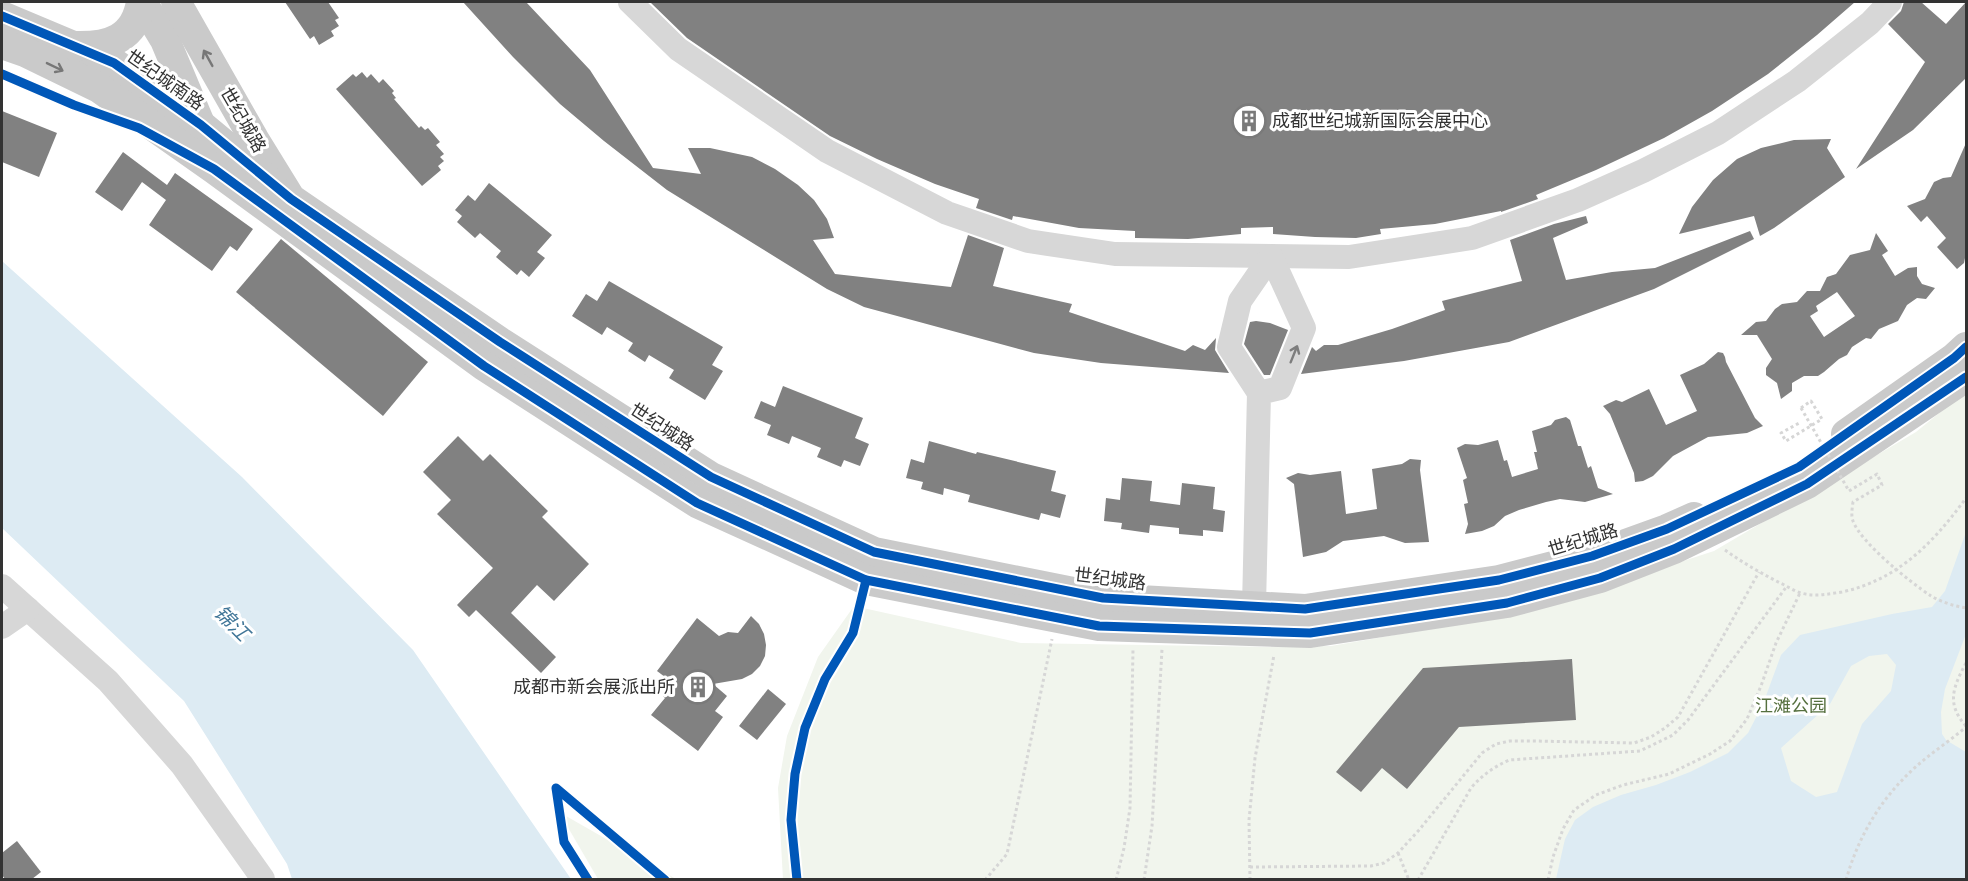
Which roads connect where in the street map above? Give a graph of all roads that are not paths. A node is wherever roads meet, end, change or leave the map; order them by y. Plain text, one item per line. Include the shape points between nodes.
1 (141, 2) edge
2 (176, 2) edge
3 (630, 2) edge
4 (1890, 2) edge
5 (2, 16) edge
6 (2, 44) edge
7 (72, 46) junction
8 (201, 125) junction
9 (214, 169) junction
10 (291, 199) junction
11 (1271, 256) junction
12 (1966, 347) edge
13 (1966, 377) edge
14 (1259, 393) junction
15 (2, 586) edge
16 (1254, 606) junction
17 (28, 609) junction
18 (2, 627) edge
19 (263, 879) edge

1 - 7 main road via 135,22 121,36 96,46
1 - 8 main road, 世纪城路 via 165,40
10 -> 2 main road, 世纪城路
3 - 11 street via 678,49 827,151 947,213 1028,241 1115,254
4 - 11 street via 1870,23 1797,81 1718,134 1578,200 1472,238 1349,257
5 - 7 main road, 世纪城南路
6 -> 9 main road via 99,88
7 - 8 main road, 世纪城南路 via 114,63
8 - 9 main road, 世纪城路
8 - 10 main road, 世纪城南路
9 - 13 main road via 484,366 697,503 866,580 1099,626 1310,633 1508,603 1600,578 1674,549 1807,484
10 - 16 main road, 世纪城路 via 500,342 711,477 874,552 1102,598
11 - 14 street via 1240,301 1229,347
14 -> 11 street via 1280,388 1304,328
12 - 16 main road, 世纪城路 via 1799,467 1668,529 1592,556 1499,580 1305,609
14 - 16 street
15 - 17 street
17 - 18 street
17 - 19 street via 108,681 182,765

